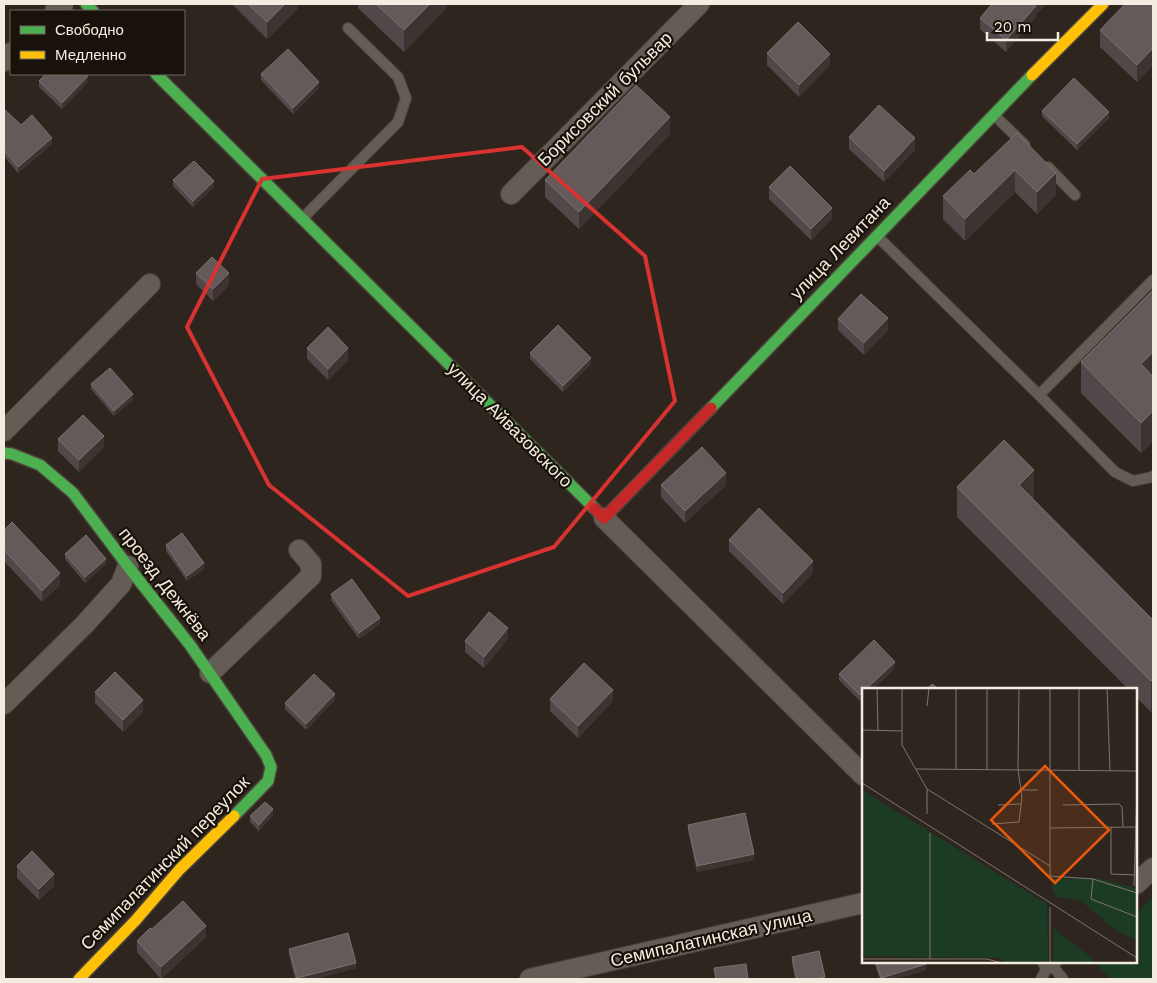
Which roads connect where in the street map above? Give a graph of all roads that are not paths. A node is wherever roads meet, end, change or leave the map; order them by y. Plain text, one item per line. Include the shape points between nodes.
1 (698, 4) edge
2 (1103, 4) edge
3 (348, 28) dead end
4 (157, 75) edge
5 (994, 114) junction
6 (510, 194) dead end
7 (1075, 195) dead end
8 (302, 219) junction
9 (876, 236) junction
10 (1153, 280) edge
11 (150, 284) dead end
12 (1039, 395) junction
13 (4, 431) edge
14 (4, 453) edge
15 (1153, 476) edge
16 (604, 518) junction
17 (299, 550) dead end
18 (128, 566) junction
19 (210, 673) junction
20 (4, 704) edge
21 (271, 767) joint
22 (862, 774) edge
23 (1153, 868) edge
24 (1137, 883) edge
25 (862, 903) edge
26 (1047, 966) edge
27 (79, 979) edge
28 (530, 979) edge
29 (1064, 979) edge

1 - 6 street, Борисовский бульвар
2 - 5 street, улица Левитана
3 - 8 lane via 398,77 406,98 398,122
4 - 8 street, улица Айвазовского
5 - 7 lane
5 - 9 street, улица Левитана
8 - 16 street, улица Айвазовского
9 - 12 lane
9 - 16 street, улица Левитана
10 - 12 lane
11 - 13 street
12 - 15 lane via 1115,472 1133,481
14 - 18 street, проезд Дежнёва via 40,465 73,493
16 - 22 street, улица Айвазовского
17 - 19 street via 311,564 311,576
18 - 19 street, проезд Дежнёва
18 - 20 street via 121,584
19 - 21 street, проезд Дежнёва
21 - 27 street, Семипалатинский переулок via 268,780 257,793 180,869
23 - 24 street
25 - 28 street, Семипалатинская улица
26 - 29 lane

